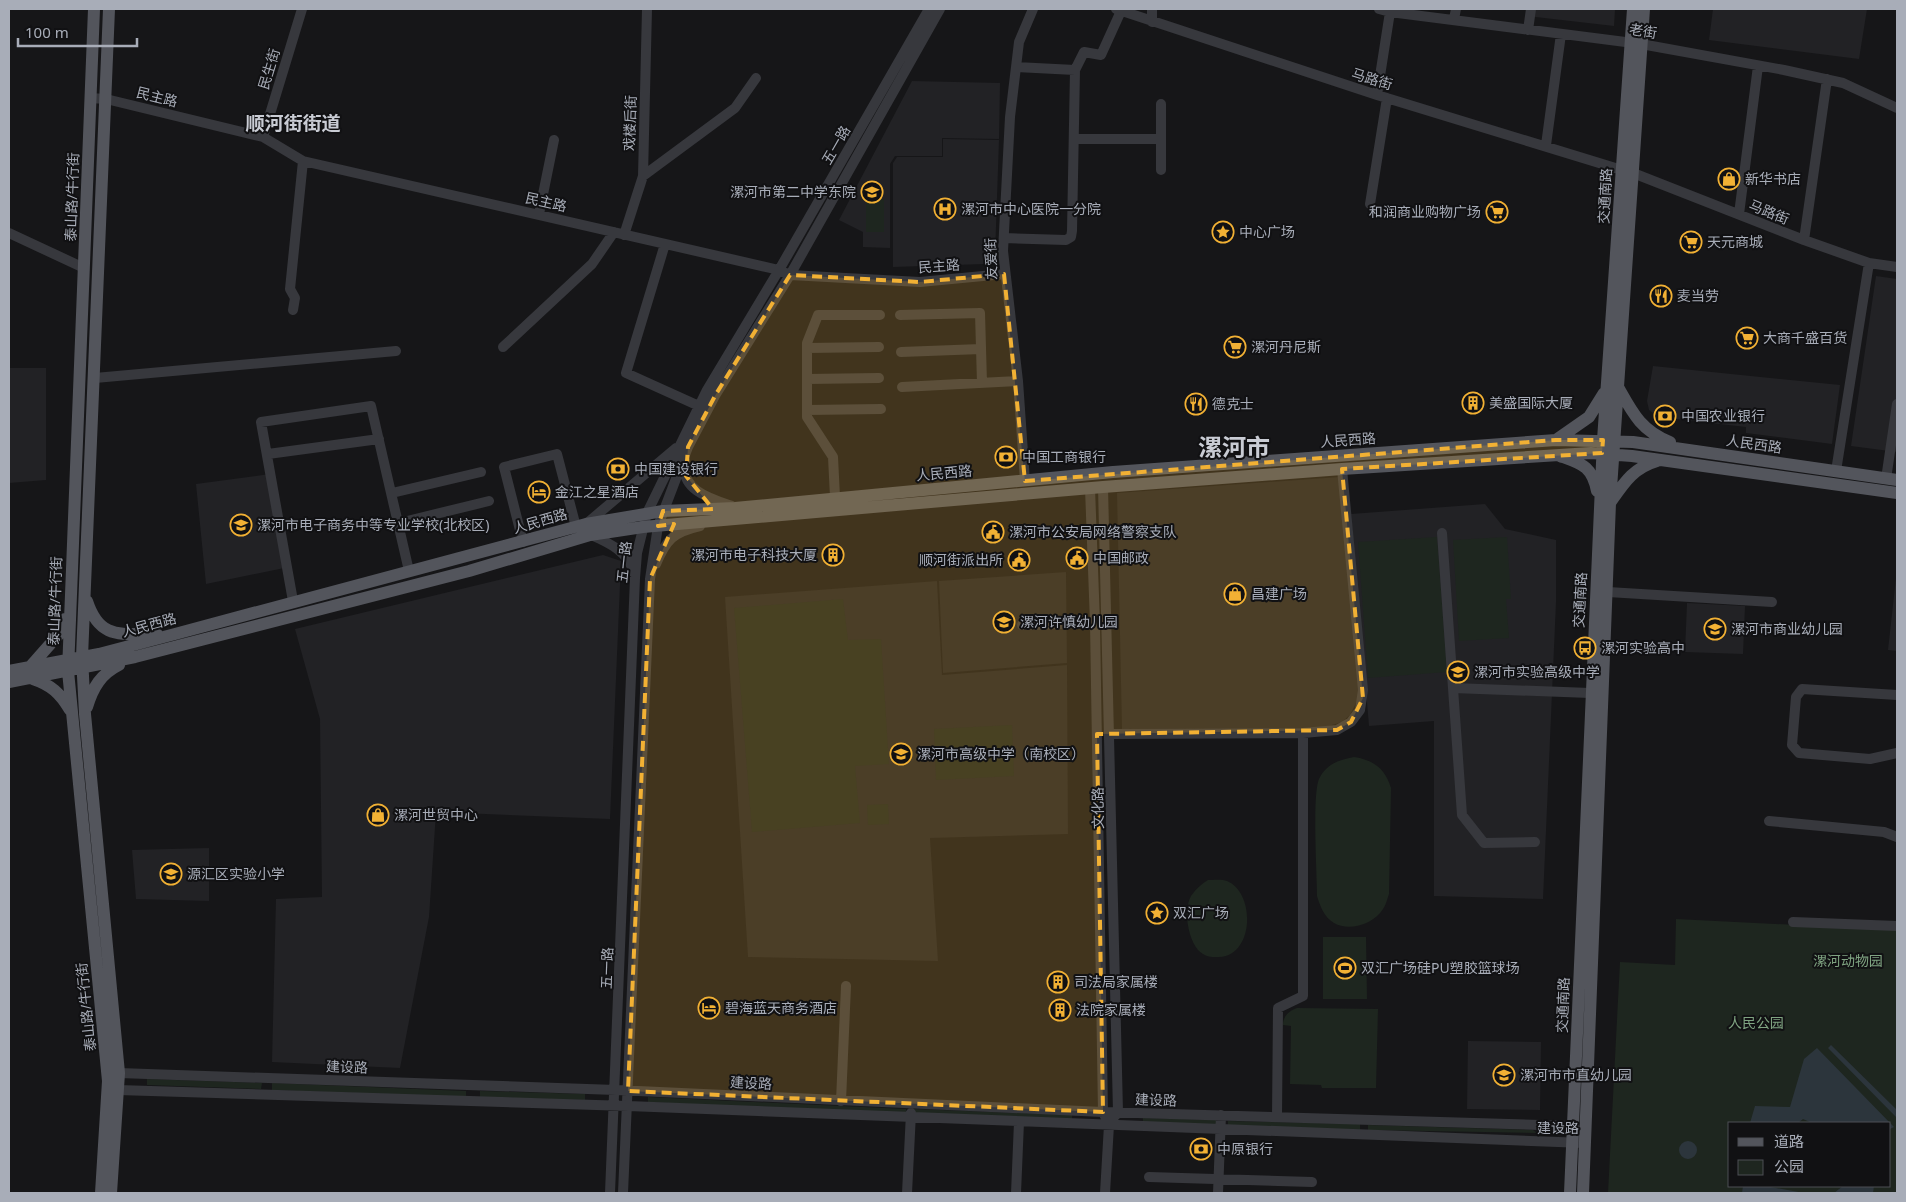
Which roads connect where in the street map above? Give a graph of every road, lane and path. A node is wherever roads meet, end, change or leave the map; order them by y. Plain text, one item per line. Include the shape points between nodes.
1 (94, 9) edge
2 (109, 9) edge
3 (302, 9) edge
4 (647, 9) edge
5 (929, 9) edge
6 (940, 9) edge
7 (1034, 9) edge
8 (1152, 9) edge
9 (1379, 9) edge
10 (1531, 9) edge
11 (1632, 9) edge
12 (1644, 9) edge
13 (1118, 10) edge
14 (1390, 12) junction
15 (1455, 14) edge
16 (1152, 22) junction
17 (1528, 30) junction
18 (1561, 34) junction
19 (1636, 44) junction
20 (1758, 66) junction
21 (1016, 67) junction
22 (1075, 70) junction
23 (756, 78) dead end
24 (1827, 79) junction
25 (1382, 96) junction
26 (90, 98) junction
27 (106, 99) junction
28 (1161, 104) dead end
29 (1897, 108) edge
30 (263, 137) junction
31 (1074, 138) junction
32 (1161, 139) junction
33 (554, 140) dead end
34 (1546, 145) junction
35 (303, 161) junction
36 (1161, 170) dead end
37 (1628, 171) junction
38 (642, 176) junction
39 (1370, 204) dead end
40 (538, 214) junction
41 (1739, 214) junction
42 (9, 233) edge
43 (619, 234) junction
44 (1004, 238) junction
45 (1804, 240) junction
46 (665, 244) junction
47 (1868, 263) junction
48 (1897, 267) edge
49 (84, 268) junction
50 (779, 270) junction
51 (1004, 274) junction
52 (790, 275) junction
53 (293, 310) dead end
54 (900, 315) dead end
55 (880, 316) dead end
56 (503, 347) dead end
57 (878, 347) dead end
58 (807, 348) junction
59 (981, 349) junction
60 (396, 351) dead end
61 (901, 352) dead end
62 (94, 378) junction
63 (879, 378) dead end
64 (807, 379) junction
65 (1018, 381) junction
66 (982, 383) junction
67 (1612, 386) junction
68 (902, 387) dead end
69 (1897, 404) edge
70 (699, 406) junction
71 (881, 409) dead end
72 (807, 410) junction
73 (379, 439) junction
74 (1556, 440) junction
75 (683, 446) junction
76 (1608, 447) junction
77 (1693, 451) junction
78 (268, 454) junction
79 (1556, 454) junction
80 (1660, 460) junction
81 (1342, 469) junction
82 (1836, 471) junction
83 (481, 472) dead end
84 (1025, 480) junction
85 (1891, 480) edge
86 (1104, 487) junction
87 (1090, 488) junction
88 (1897, 492) edge
89 (392, 493) junction
90 (835, 498) junction
91 (1104, 501) junction
92 (489, 502) dead end
93 (1090, 502) junction
94 (1605, 503) junction
95 (735, 508) junction
96 (663, 511) junction
97 (647, 513) junction
98 (724, 521) junction
99 (399, 523) junction
100 (658, 526) junction
101 (643, 527) junction
102 (584, 528) junction
103 (1442, 533) dead end
104 (523, 542) junction
105 (409, 571) junction
106 (635, 578) junction
107 (650, 579) junction
108 (1608, 592) junction
109 (85, 597) junction
110 (70, 599) junction
111 (293, 601) junction
112 (1772, 602) dead end
113 (1095, 623) junction
114 (1022, 625) dead end
115 (174, 634) junction
116 (135, 657) junction
117 (82, 662) junction
118 (68, 665) junction
119 (9, 671) edge
120 (30, 673) junction
121 (9, 682) edge
122 (1453, 688) junction
123 (1590, 693) junction
124 (1897, 695) edge
125 (72, 714) junction
126 (85, 714) junction
127 (1303, 733) junction
128 (1110, 734) junction
129 (1897, 753) edge
130 (1769, 821) dead end
131 (1897, 830) edge
132 (1884, 832) junction
133 (1897, 837) edge
134 (1535, 842) dead end
135 (1792, 922) dead end
136 (1897, 926) edge
137 (846, 986) dead end
138 (114, 1077) junction
139 (267, 1078) junction
140 (472, 1086) junction
141 (118, 1090) junction
142 (616, 1090) junction
143 (628, 1091) junction
144 (267, 1094) junction
145 (472, 1100) junction
146 (841, 1101) junction
147 (911, 1104) junction
148 (615, 1105) junction
149 (628, 1106) junction
150 (1103, 1112) junction
151 (1118, 1112) junction
152 (1221, 1116) junction
153 (1277, 1116) junction
154 (910, 1118) junction
155 (1365, 1119) junction
156 (1019, 1122) junction
157 (1109, 1125) junction
158 (1573, 1126) junction
159 (1220, 1130) junction
160 (1364, 1135) junction
161 (1579, 1143) junction
162 (1149, 1178) dead end
163 (1219, 1180) junction
164 (1312, 1182) dead end
165 (101, 1193) edge
166 (111, 1193) edge
167 (610, 1193) edge
168 (622, 1193) edge
169 (907, 1193) edge
170 (1016, 1193) edge
171 (1105, 1193) edge
172 (1218, 1193) edge
173 (1570, 1193) edge
174 (1583, 1193) edge

1 - 26 main road, 泰山路/牛行街
2 - 27 main road, 泰山路/牛行街
3 - 30 street, 民生街
4 - 38 street, 戏楼后街
5 - 50 street, 五一路
6 - 52 street, 五一路
7 - 21 street, 友爱街 via 1019,42
8 - 16 street
9 - 14 street, 老街
10 - 17 street
11 - 19 main road, 交通南路
12 - 19 main road, 交通南路
13 - 16 street, 马路街
13 - 22 street via 1101,55 1084,52
14 - 15 street, 老街
14 - 25 street
15 - 17 street, 老街
16 - 25 street, 马路街
17 - 18 street, 老街
18 - 19 street, 老街
18 - 34 street
19 - 20 street, 老街
19 - 37 main road, 交通南路
20 - 24 street, 老街
20 - 41 street
21 - 22 street
21 - 44 street, 友爱街
22 - 31 street
23 - 38 street via 735,108
24 - 29 street, 老街
24 - 45 street
25 - 34 street, 马路街
25 - 39 street
26 - 27 street, 民主路
26 - 49 main road, 泰山路/牛行街
27 - 30 street, 民主路
27 - 62 main road, 泰山路/牛行街
28 - 32 street
30 - 35 street, 民主路
31 - 32 street
31 - 44 street via 1071,237 1066,240
32 - 36 street
33 - 40 street
34 - 37 street, 马路街
35 - 40 street, 民主路
35 - 53 street via 290,289 295,298
37 - 41 street, 马路街
37 - 67 main road, 交通南路
38 - 43 street, 戏楼后街
40 - 43 street, 民主路
41 - 45 street, 马路街
42 - 49 street
43 - 46 street, 民主路
43 - 56 street, 戏楼后街 via 592,264
44 - 51 street, 友爱街
45 - 47 street, 马路街
46 - 50 street, 民主路
46 - 70 street via 626,373
47 - 48 street, 马路街
47 - 82 street
49 - 110 main road, 泰山路/牛行街
50 - 52 street, 民主路
50 - 70 street, 五一路
51 - 52 street, 民主路 via 920,282
51 - 65 street, 友爱街
52 - 75 street, 五一路
54 - 59 street via 980,312
55 - 58 street via 818,315
57 - 58 street
58 - 64 street
59 - 61 street
59 - 66 street
60 - 62 street
62 - 109 main road, 泰山路/牛行街
63 - 64 street
64 - 72 street
65 - 66 street
65 - 84 street, 友爱街
66 - 68 street
67 - 74 main road via 1589,418
67 - 76 main road, 交通南路
67 - 77 main road via 1637,419 1655,436
69 - 85 street
70 - 75 street, 五一路
71 - 72 street
72 - 90 street via 807,418 833,457
73 - 78 street
73 - 78 street via 371,406 261,422
73 - 89 street
74 - 76 main road, 人民西路
74 - 84 main road, 人民西路
75 - 95 street via 686,476 691,485 698,493
75 - 96 street, 五一路
75 - 97 street, 五一路
75 - 102 street
76 - 77 main road, 人民西路
76 - 79 main road, 人民西路
76 - 80 main road, 人民西路
76 - 94 main road, 交通南路
77 - 82 main road, 人民西路
78 - 111 street
79 - 81 main road, 人民西路
79 - 94 main road via 1591,471
80 - 88 main road, 人民西路
80 - 94 main road via 1633,472
81 - 86 main road, 人民西路
81 - 127 street via 1363,698 1360,710 1337,730
82 - 85 main road, 人民西路
83 - 89 street
84 - 90 main road, 人民西路
86 - 87 main road, 人民西路
86 - 91 street, 文化路
87 - 93 street, 文化路
87 - 98 main road, 人民西路
89 - 99 street
90 - 95 main road, 人民西路
91 - 93 street
91 - 128 street, 文化路
92 - 99 street
93 - 113 street, 文化路
94 - 108 main road, 交通南路
94 - 123 main road, 交通南路
95 - 96 main road, 人民西路
96 - 97 main road, 人民西路
96 - 100 street, 五一路
97 - 101 street, 五一路
97 - 102 main road, 人民西路
98 - 100 main road, 人民西路
98 - 107 street via 690,528 666,542
99 - 105 street
100 - 101 main road, 人民西路
100 - 107 street, 五一路
101 - 102 main road, 人民西路
101 - 106 street, 五一路
102 - 104 main road, 人民西路
102 - 104 street via 557,454 504,468
102 - 106 street via 616,548 630,562
102 - 116 main road, 人民西路 via 468,571
103 - 122 street
104 - 105 main road, 人民西路
105 - 111 main road, 人民西路
106 - 142 street, 五一路
107 - 143 street, 五一路
108 - 112 street
108 - 161 main road, 交通南路
109 - 115 main road via 90,612 103,630
109 - 117 main road, 泰山路/牛行街
110 - 118 main road, 泰山路/牛行街
110 - 120 main road via 60,633
111 - 115 main road, 人民西路
113 - 114 street
113 - 150 street, 文化路
115 - 117 main road, 人民西路
116 - 117 main road, 人民西路
116 - 126 main road via 106,672 93,690
117 - 118 main road, 人民西路
117 - 126 main road, 泰山路/牛行街
118 - 120 main road, 人民西路
118 - 125 main road, 泰山路/牛行街
119 - 120 main road, 人民西路
120 - 121 main road, 人民西路
120 - 125 main road via 54,688
122 - 123 street
122 - 134 street via 1462,815 1484,843
123 - 158 main road, 交通南路
124 - 129 street via 1802,689 1796,697 1792,745 1799,754 1870,759
125 - 138 main road, 泰山路/牛行街
126 - 138 main road, 泰山路/牛行街
127 - 128 street
127 - 153 street via 1303,996 1278,1008
128 - 151 street, 文化路
130 - 132 street
131 - 132 street
132 - 133 street
135 - 136 street
137 - 146 street
138 - 139 street, 建设路
138 - 141 main road, 泰山路/牛行街
138 - 165 main road, 泰山路/牛行街
139 - 140 street, 建设路
139 - 144 street
140 - 142 street, 建设路
140 - 145 street
141 - 144 street, 建设路
141 - 166 main road, 泰山路/牛行街
142 - 143 street, 建设路
142 - 148 street, 五一路
143 - 146 street, 建设路
143 - 149 street, 五一路
144 - 145 street, 建设路
145 - 148 street, 建设路
146 - 147 street, 建设路
147 - 150 street, 建设路
147 - 154 street
148 - 149 street, 建设路
148 - 167 street, 五一路
149 - 154 street, 建设路
149 - 168 street, 五一路
150 - 151 street, 建设路
150 - 157 street, 文化路
151 - 152 street, 建设路
151 - 157 street
152 - 153 street, 建设路
152 - 159 street
153 - 155 street, 建设路
154 - 156 street, 建设路
154 - 169 street
155 - 158 street, 建设路
155 - 160 street
156 - 157 street, 建设路
156 - 170 street
157 - 159 street, 建设路
157 - 171 street, 文化路
158 - 161 main road, 交通南路
159 - 160 street, 建设路
159 - 163 street
160 - 161 street, 建设路
161 - 173 main road, 交通南路
161 - 174 main road, 交通南路
162 - 163 street
163 - 164 street
163 - 172 street

